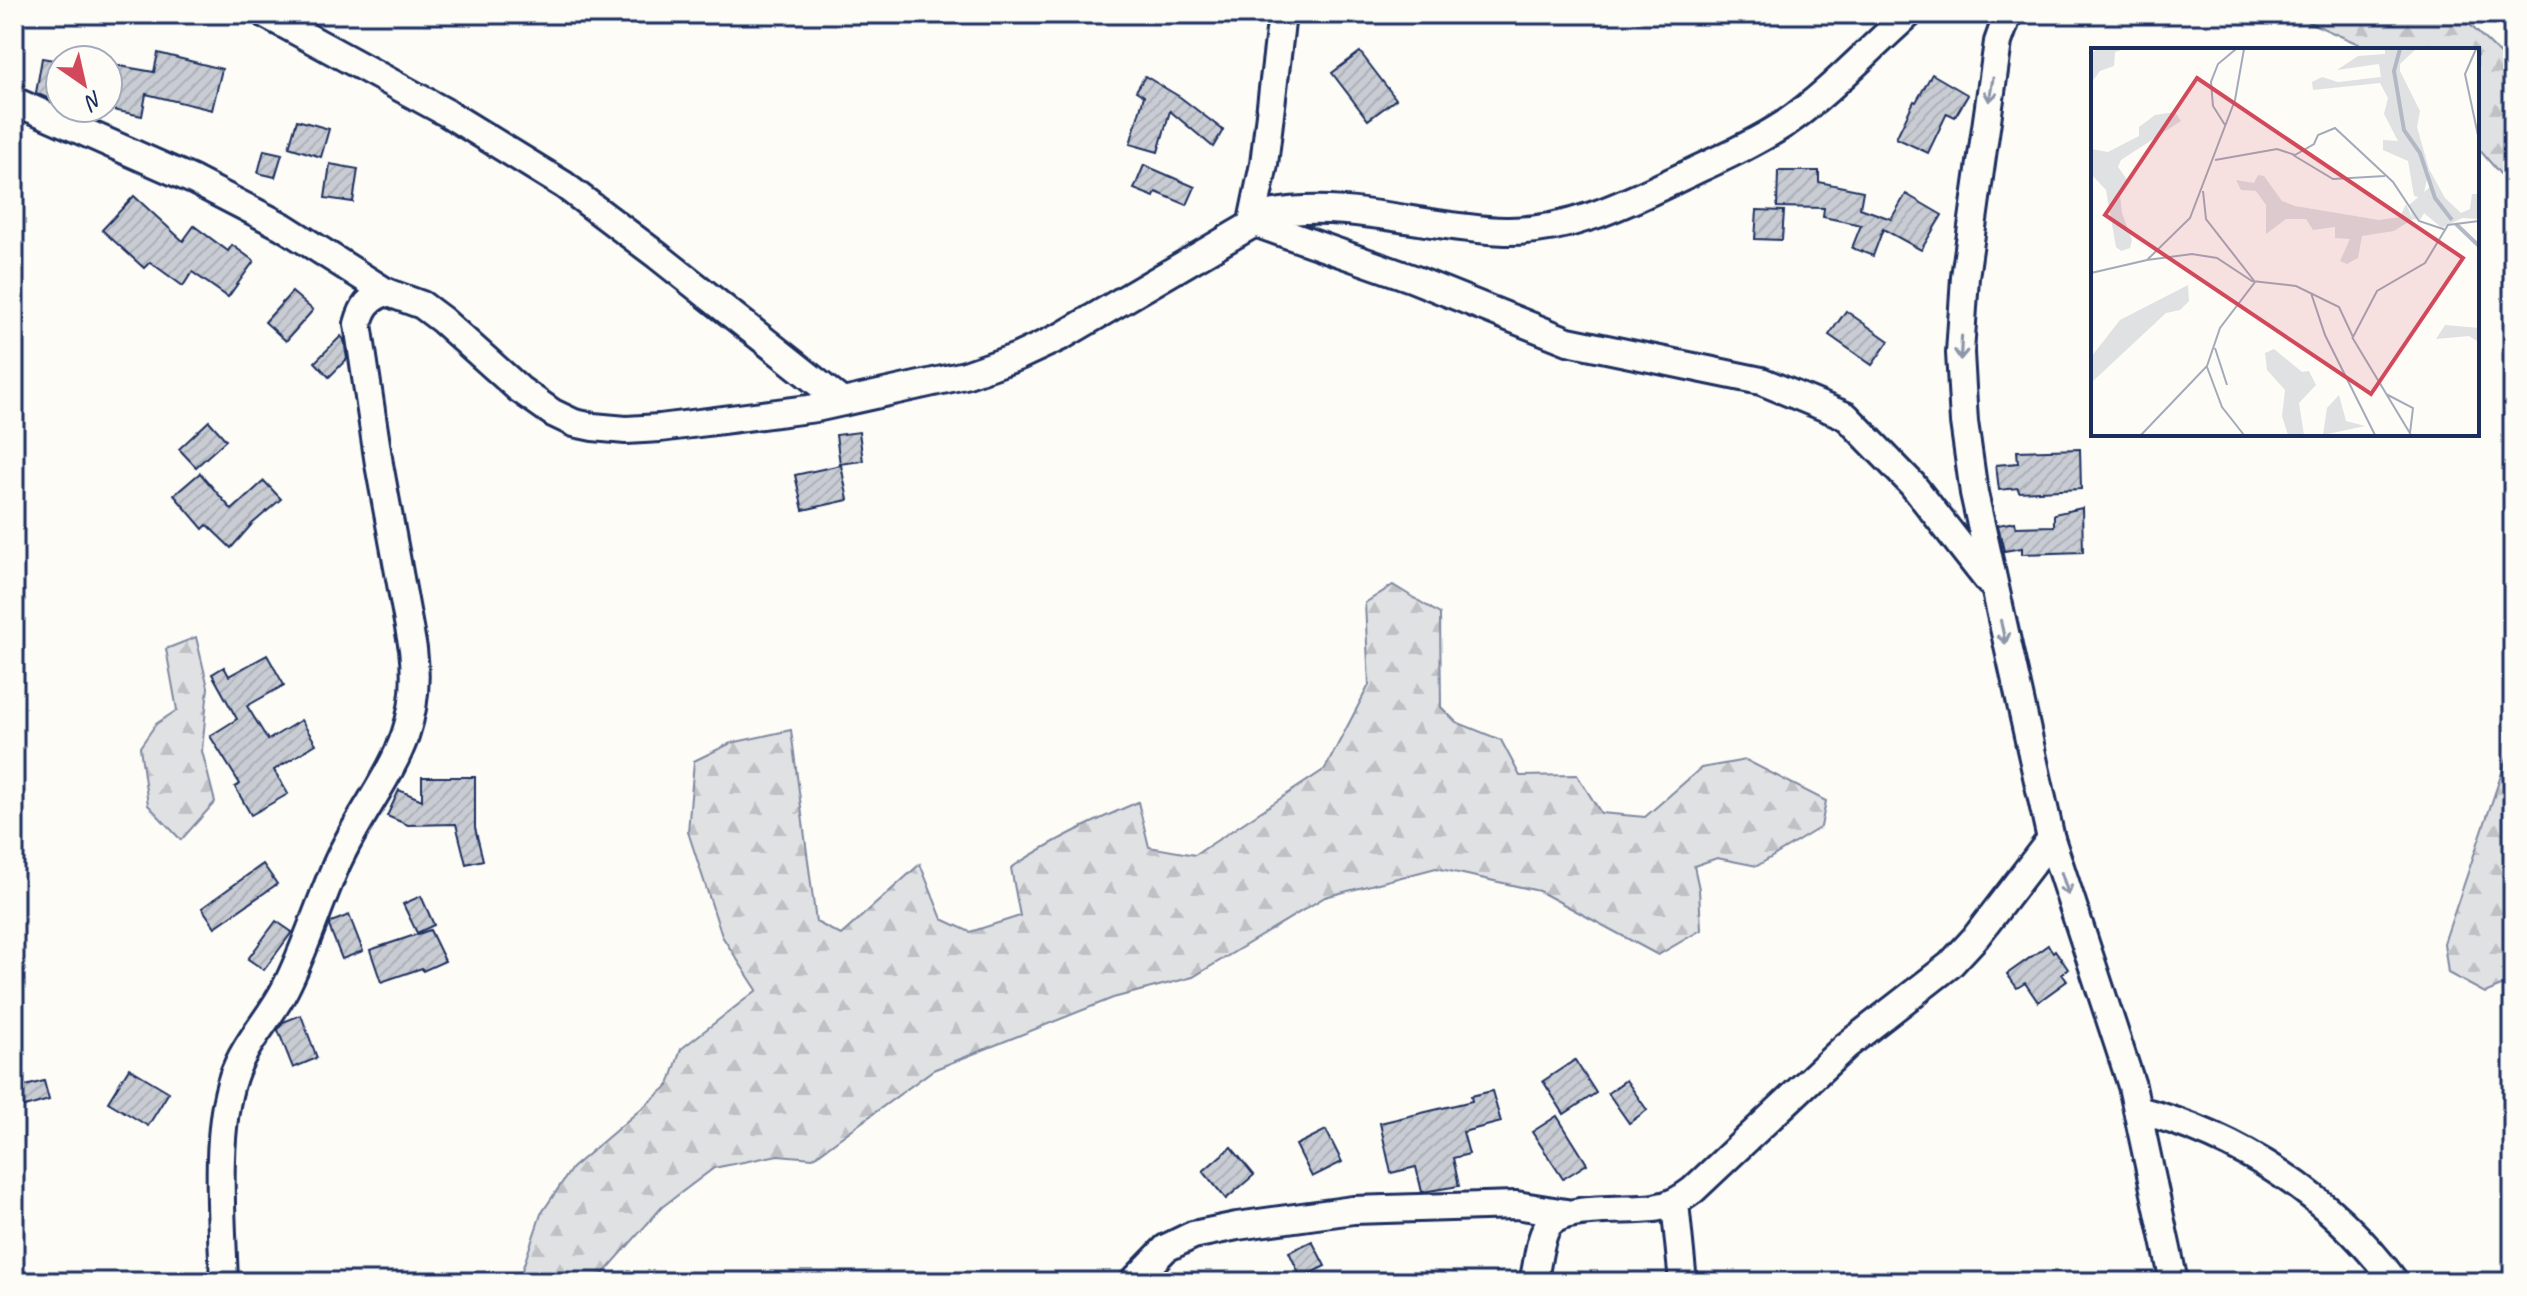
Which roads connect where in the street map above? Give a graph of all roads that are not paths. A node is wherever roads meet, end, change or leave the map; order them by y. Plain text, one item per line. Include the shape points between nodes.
1 (265, 14) edge
2 (1282, 14) edge
3 (1909, 14) edge
4 (2008, 14) edge
5 (14, 101) edge
6 (1252, 222) junction
7 (386, 292) junction
8 (842, 402) junction
9 (1993, 586) junction
10 (2051, 839) junction
11 (2138, 1110) junction
12 (1675, 1203) junction
13 (1566, 1213) junction
14 (224, 1282) edge
15 (1133, 1282) edge
16 (1533, 1282) edge
17 (1683, 1282) edge
18 (2174, 1282) edge
19 (2395, 1282) edge

1 - 8 street via 447,113 564,185
2 - 6 street
3 - 6 street via 1785,123 1584,220 1494,230 1306,210
4 -> 9 street via 1998,42 1979,170 1960,353 1970,465
5 - 7 street via 193,180 282,226
6 - 8 street via 1017,357 965,375
6 - 9 street via 1568,341 1761,381 1846,416 1912,484
7 - 8 street via 422,305 519,389 574,423 649,429
7 - 14 street via 370,298 358,324 413,649 415,700 398,755 345,845 289,982 234,1074 224,1119
9 -> 10 street
10 -> 11 street
10 - 12 street via 1950,965 1846,1046
11 - 18 street
11 - 19 street via 2176,1119 2258,1158 2337,1218
12 - 13 street
12 - 17 street
13 - 15 street via 1516,1205 1353,1210 1237,1226 1193,1235 1166,1248
13 - 16 street via 1548,1224 1543,1234

